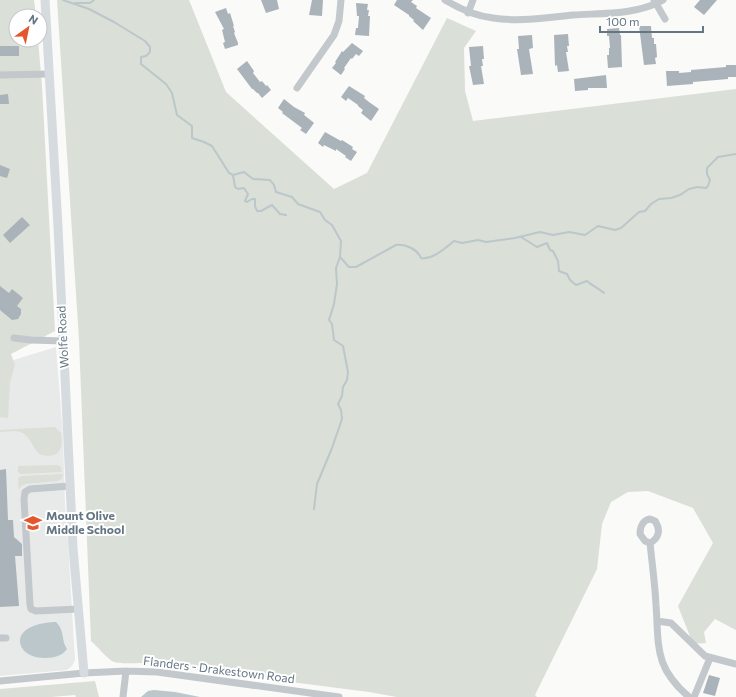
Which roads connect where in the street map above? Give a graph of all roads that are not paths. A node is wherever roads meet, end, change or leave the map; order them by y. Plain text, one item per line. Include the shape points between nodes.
1 (45, 0) edge
2 (341, 0) edge
3 (445, 0) edge
4 (473, 0) edge
5 (663, 0) edge
6 (655, 2) edge
7 (468, 13) junction
8 (664, 19) dead end
9 (49, 74) junction
10 (0, 75) edge
11 (297, 88) dead end
12 (14, 338) dead end
13 (64, 340) junction
14 (70, 486) junction
15 (650, 543) dead end
16 (78, 608) junction
17 (657, 621) junction
18 (710, 658) junction
19 (736, 664) edge
20 (126, 671) junction
21 (84, 673) junction
22 (0, 681) edge
23 (292, 694) edge
24 (123, 697) edge
25 (339, 697) edge
26 (689, 697) edge
27 (694, 697) edge

1 - 9 main road, Wolfe Road
2 - 11 street via 339,21 334,35
3 - 7 street
4 - 7 street
5 - 6 street
6 - 7 street via 644,8 623,12 513,19 494,19
6 - 8 street
9 - 10 street
9 - 13 main road, Wolfe Road
12 - 13 street
13 - 14 main road, Wolfe Road
14 - 16 main road, Wolfe Road
14 - 16 street via 30,488 25,492 30,605 36,611
15 - 17 street
16 - 21 main road, Wolfe Road
17 - 18 street via 671,623 702,654
17 - 26 street via 658,647 665,668 677,686
18 - 19 street
18 - 27 street
20 - 21 street, Flanders - Drakestown Road
20 - 23 street, Flanders - Drakestown Road via 179,674
20 - 24 street
21 - 22 street, Flanders - Drakestown Road
23 - 25 street, Flanders - Drakestown Road

